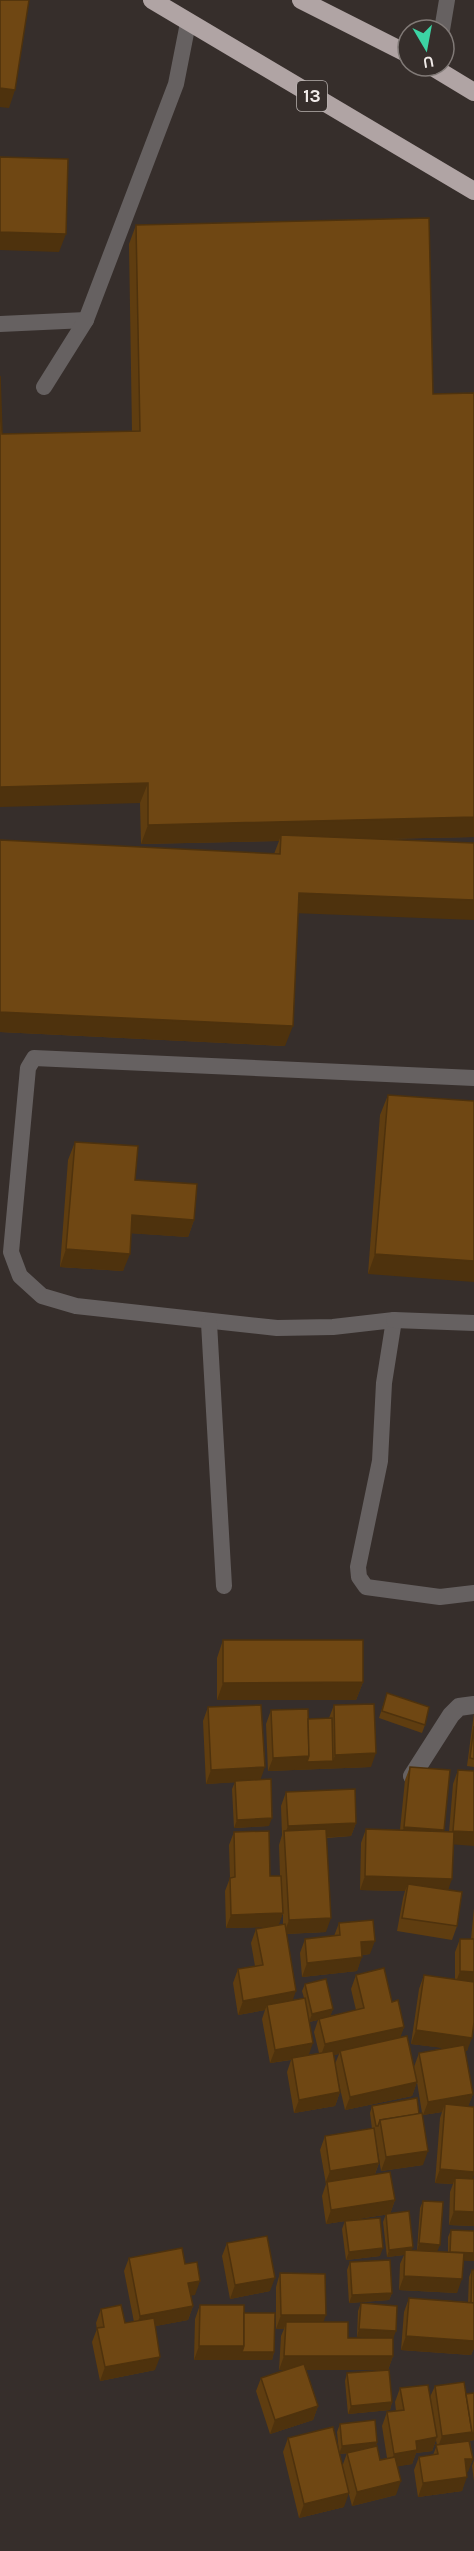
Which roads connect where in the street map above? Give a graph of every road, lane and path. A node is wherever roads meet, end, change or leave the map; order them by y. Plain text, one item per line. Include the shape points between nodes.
1 (152, 0) edge
2 (301, 0) edge
3 (447, 0) edge
4 (444, 18) edge
5 (188, 22) junction
6 (396, 48) edge
7 (452, 78) edge
8 (474, 92) edge
9 (474, 191) edge
10 (86, 320) junction
11 (0, 324) edge
12 (44, 387) dead end
13 (474, 1078) edge
14 (394, 1320) junction
15 (209, 1323) junction
16 (474, 1323) edge
17 (224, 1586) dead end
18 (474, 1593) edge
19 (474, 1705) edge
20 (412, 1776) edge

1 - 5 highway, 13
2 - 6 highway
3 - 4 lane
5 - 9 highway, 13
5 - 10 lane via 176,84
7 - 8 highway
10 - 11 lane
10 - 12 lane
13 - 15 lane via 34,1058 28,1068 11,1252 20,1276 42,1296 76,1306
14 - 15 lane via 277,1328
14 - 16 lane
14 - 18 lane via 384,1383 380,1461 359,1577 366,1587 440,1597
15 - 17 lane
19 - 20 street via 459,1707 451,1715

